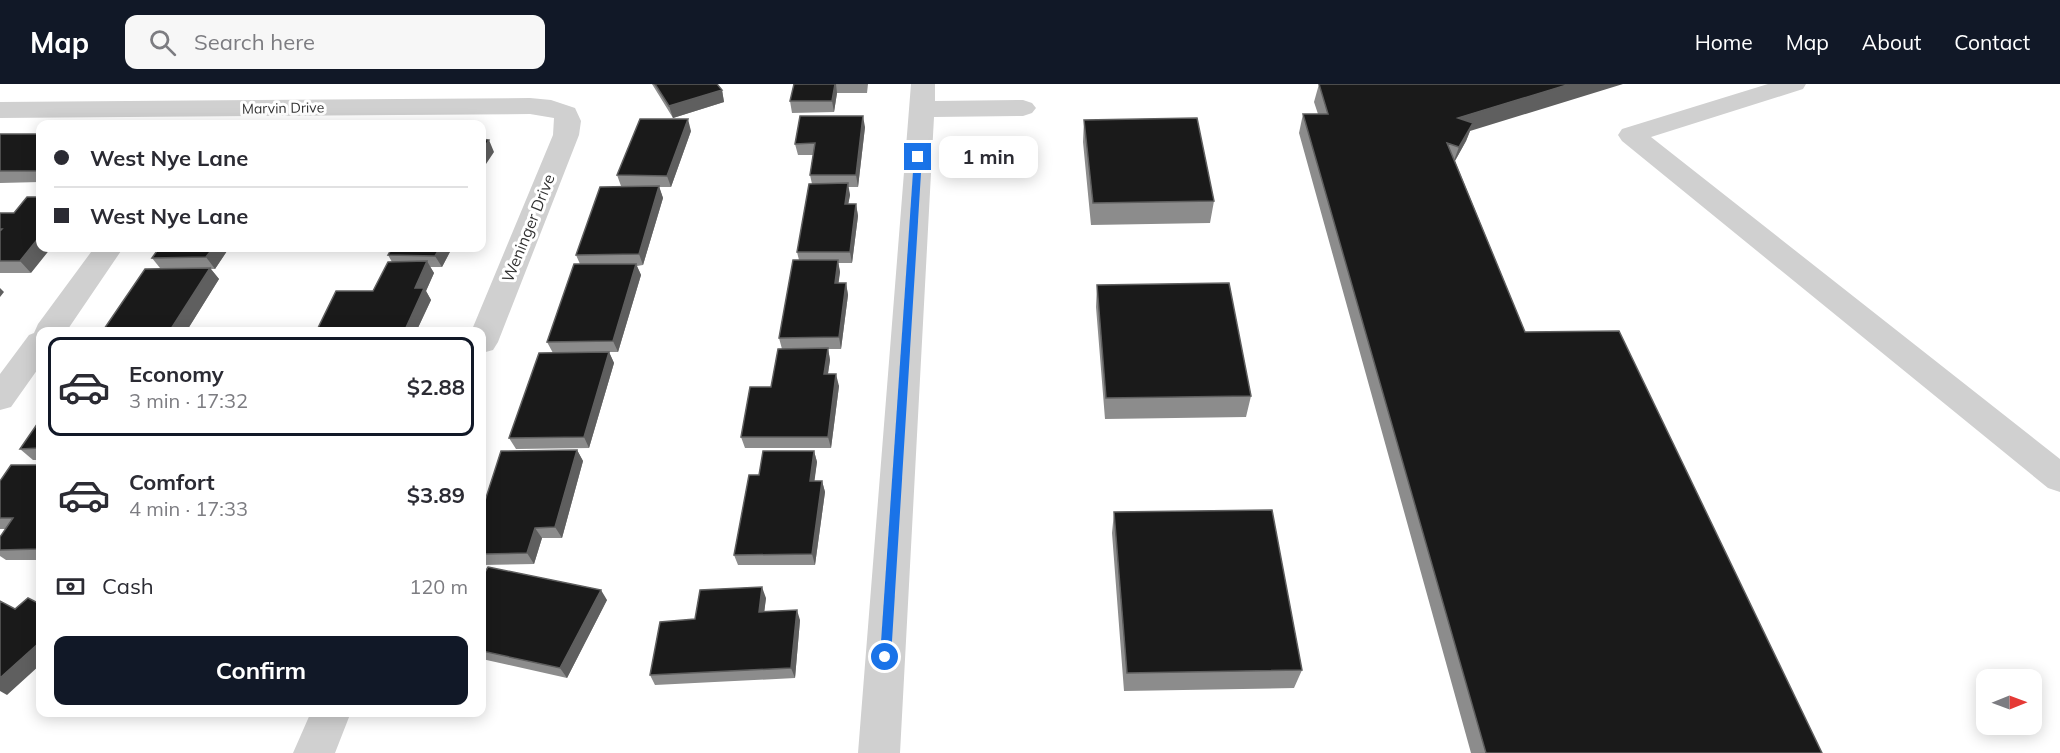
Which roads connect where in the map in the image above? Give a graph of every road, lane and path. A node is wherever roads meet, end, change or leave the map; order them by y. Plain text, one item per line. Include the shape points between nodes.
1 (1794, 84) edge
2 (922, 97) edge
3 (1023, 108) dead end
4 (0, 110) edge
5 (566, 113) joint
6 (205, 117) edge
7 (107, 252) edge
8 (53, 327) edge
9 (486, 332) edge
10 (36, 348) edge
11 (0, 398) edge
12 (2060, 478) edge
13 (329, 717) edge
14 (314, 753) edge
15 (879, 753) edge

1 - 12 street via 1630,135
2 - 3 street
2 - 15 street
4 - 6 street, Marvin Drive
5 - 6 street, Marvin Drive via 530,106
5 - 9 street, Weninger Drive via 566,135
7 - 8 street
10 - 11 street
13 - 14 street

